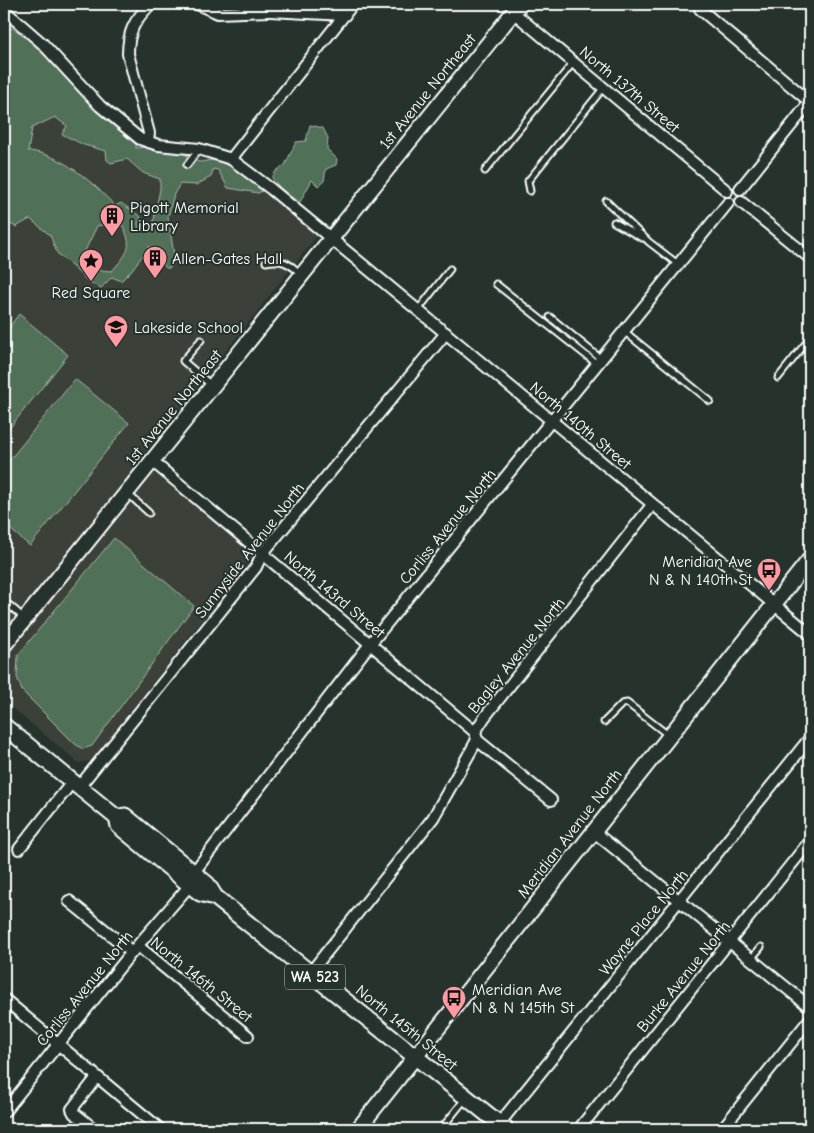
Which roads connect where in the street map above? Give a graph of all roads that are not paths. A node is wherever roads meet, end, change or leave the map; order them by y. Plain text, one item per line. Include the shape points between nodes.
1 (151, 4) edge
2 (197, 4) edge
3 (258, 4) edge
4 (353, 4) edge
5 (516, 8) edge
6 (700, 9) dead end
7 (4, 10) edge
8 (270, 11) junction
9 (345, 15) junction
10 (574, 61) junction
11 (605, 86) junction
12 (810, 102) edge
13 (148, 142) junction
14 (199, 149) junction
15 (231, 159) junction
16 (187, 165) dead end
17 (485, 171) dead end
18 (740, 189) junction
19 (727, 190) junction
20 (530, 191) dead end
21 (606, 201) dead end
22 (741, 202) junction
23 (728, 203) junction
24 (614, 222) dead end
25 (332, 238) junction
26 (649, 242) junction
27 (810, 258) edge
28 (266, 262) dead end
29 (679, 265) junction
30 (450, 269) dead end
31 (302, 274) junction
32 (496, 284) dead end
33 (418, 310) junction
34 (550, 317) dead end
35 (625, 332) junction
36 (446, 333) junction
37 (810, 338) edge
38 (201, 340) dead end
39 (600, 363) junction
40 (778, 378) dead end
41 (213, 386) junction
42 (710, 401) dead end
43 (554, 420) junction
44 (152, 461) junction
45 (126, 493) junction
46 (652, 505) junction
47 (149, 513) dead end
48 (262, 554) junction
49 (810, 559) edge
50 (774, 604) junction
51 (4, 605) edge
52 (25, 618) junction
53 (810, 634) edge
54 (370, 644) junction
55 (4, 645) edge
56 (604, 722) dead end
57 (4, 726) edge
58 (476, 736) junction
59 (668, 736) junction
60 (810, 738) edge
61 (76, 784) junction
62 (551, 800) dead end
63 (592, 831) junction
64 (810, 841) edge
65 (19, 849) dead end
66 (192, 878) junction
67 (69, 901) dead end
68 (679, 901) junction
69 (730, 942) junction
70 (761, 947) dead end
71 (135, 949) junction
72 (751, 959) junction
73 (310, 973) junction
74 (4, 999) edge
75 (810, 1007) edge
76 (810, 1019) edge
77 (248, 1036) dead end
78 (58, 1044) junction
79 (415, 1056) junction
80 (97, 1077) junction
81 (467, 1098) junction
82 (4, 1112) edge
83 (502, 1127) edge
84 (94, 1129) edge
85 (160, 1129) edge
86 (358, 1129) edge
87 (442, 1129) edge
88 (579, 1129) edge
89 (722, 1129) edge

1 - 13 street via 133,24 128,42 128,54 149,133
2 - 8 street via 218,13
3 - 8 street
4 - 9 street
5 - 10 street, North 137th Street
5 - 25 street, 1st Avenue Northeast
6 - 12 street
7 - 13 street via 53,54 106,112
8 - 9 street
9 - 15 street
10 - 11 street, North 137th Street
10 - 17 lane
11 - 19 street, North 137th Street
11 - 20 lane via 528,181
12 - 18 street
13 - 14 street
14 - 15 street
14 - 16 lane
15 - 25 street, North 140th Street
18 - 19 street
18 - 22 street
19 - 23 street via 725,197
21 - 26 lane
22 - 23 street
22 - 27 street
23 - 29 street, Corliss Avenue North
24 - 26 lane
25 - 31 street, 1st Avenue Northeast
25 - 33 street, North 140th Street
26 - 29 lane
28 - 31 lane via 288,262
29 - 35 street, Corliss Avenue North
30 - 33 lane
31 - 41 street, 1st Avenue Northeast
32 - 39 lane
33 - 36 street, North 140th Street
34 - 39 lane
35 - 39 street, Corliss Avenue North
35 - 42 lane
36 - 43 street, North 140th Street
36 - 48 street, Sunnyside Avenue North
37 - 40 lane
38 - 41 lane via 183,361
39 - 43 street, Corliss Avenue North
41 - 44 street, 1st Avenue Northeast
43 - 46 street, North 140th Street
43 - 54 street, Corliss Avenue North
44 - 45 street, 1st Avenue Northeast
44 - 48 street, North 143rd Street
45 - 47 lane
45 - 52 street, 1st Avenue Northeast
46 - 50 street, North 140th Street
46 - 58 street, Bagley Avenue North
48 - 54 street, North 143rd Street
48 - 61 street, Sunnyside Avenue North via 256,567
49 - 50 street, Meridian Avenue North
50 - 53 street, North 140th Street
50 - 59 street, Meridian Avenue North
51 - 52 lane
52 - 55 street, 1st Avenue Northeast
54 - 58 street, North 143rd Street
54 - 66 street, Corliss Avenue North
56 - 59 lane via 627,703
57 - 61 main road, North 145th Street / WA 523
58 - 62 street, North 143rd Street
58 - 73 street, Bagley Avenue North via 433,818
59 - 63 street, Meridian Avenue North
60 - 68 street, Wayne Place North
61 - 65 street, Sunnyside Avenue North
61 - 66 main road, North 145th Street / WA 523 via 117,818 119,826
63 - 68 street
63 - 79 street, Meridian Avenue North
64 - 69 street, Burke Avenue North
66 - 71 street, Corliss Avenue North
66 - 73 main road, North 145th Street / WA 523 via 200,893 215,896
67 - 71 street, North 146th Street
68 - 69 street
68 - 83 street, Wayne Place North
69 - 72 street
69 - 88 street, Burke Avenue North
70 - 72 lane
71 - 77 street, North 146th Street
71 - 78 street, Corliss Avenue North
72 - 75 street
73 - 79 main road, North 145th Street / WA 523
74 - 78 street
76 - 89 street
78 - 80 street
78 - 82 street, Corliss Avenue North
79 - 81 main road, North 145th Street / WA 523
79 - 86 street, Meridian Avenue North
80 - 84 street via 72,1109
80 - 85 street
81 - 83 main road, North 145th Street / WA 523
81 - 87 lane

